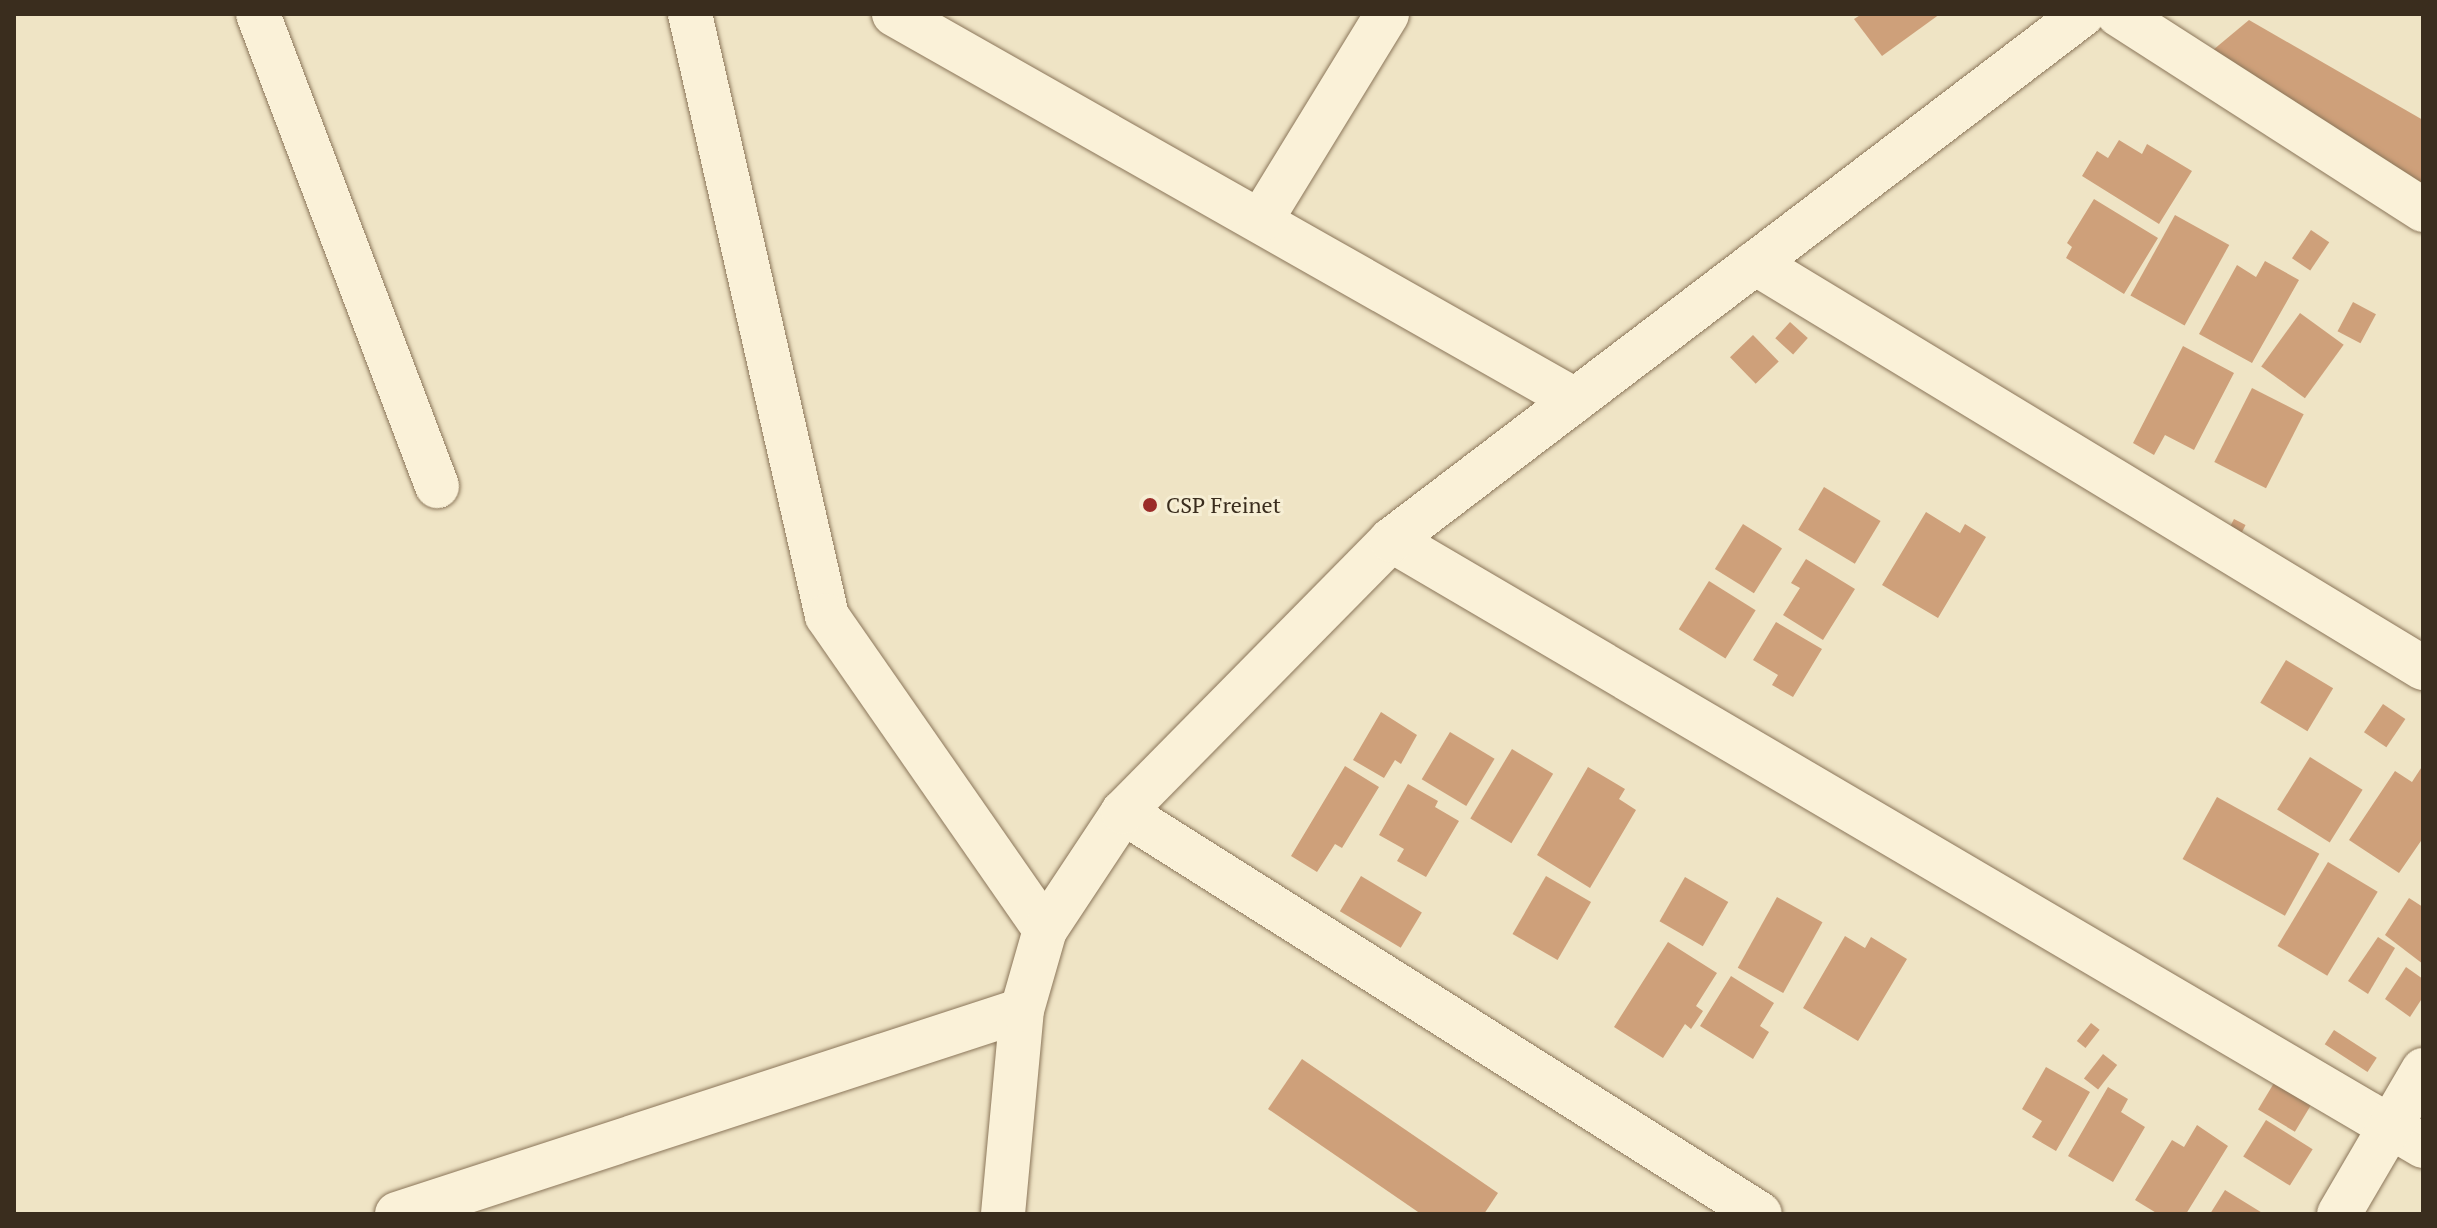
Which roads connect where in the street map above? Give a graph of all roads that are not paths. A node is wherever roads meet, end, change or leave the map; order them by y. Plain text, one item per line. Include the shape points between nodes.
1 (258, 14) edge
2 (690, 14) edge
3 (894, 14) edge
4 (1387, 14) edge
5 (2083, 14) edge
6 (2118, 14) edge
7 (2423, 210) edge
8 (1261, 220) junction
9 (1755, 263) junction
10 (1575, 400) junction
11 (437, 486) dead end
12 (1391, 540) junction
13 (2423, 668) edge
14 (1123, 812) junction
15 (1045, 930) junction
16 (1022, 1010) junction
17 (2423, 1070) edge
18 (2406, 1137) edge
19 (397, 1214) edge
20 (1003, 1214) edge
21 (1760, 1214) edge
22 (2339, 1214) edge

1 - 11 street
2 - 15 street via 827,616
3 - 8 street
4 - 8 street
5 - 9 street
6 - 7 street
8 - 10 street
9 - 10 street
9 - 13 street
10 - 12 street
12 - 14 street
12 - 18 street
14 - 15 street
14 - 21 street
15 - 16 street
16 - 19 street
16 - 20 street
17 - 18 street
18 - 22 street

